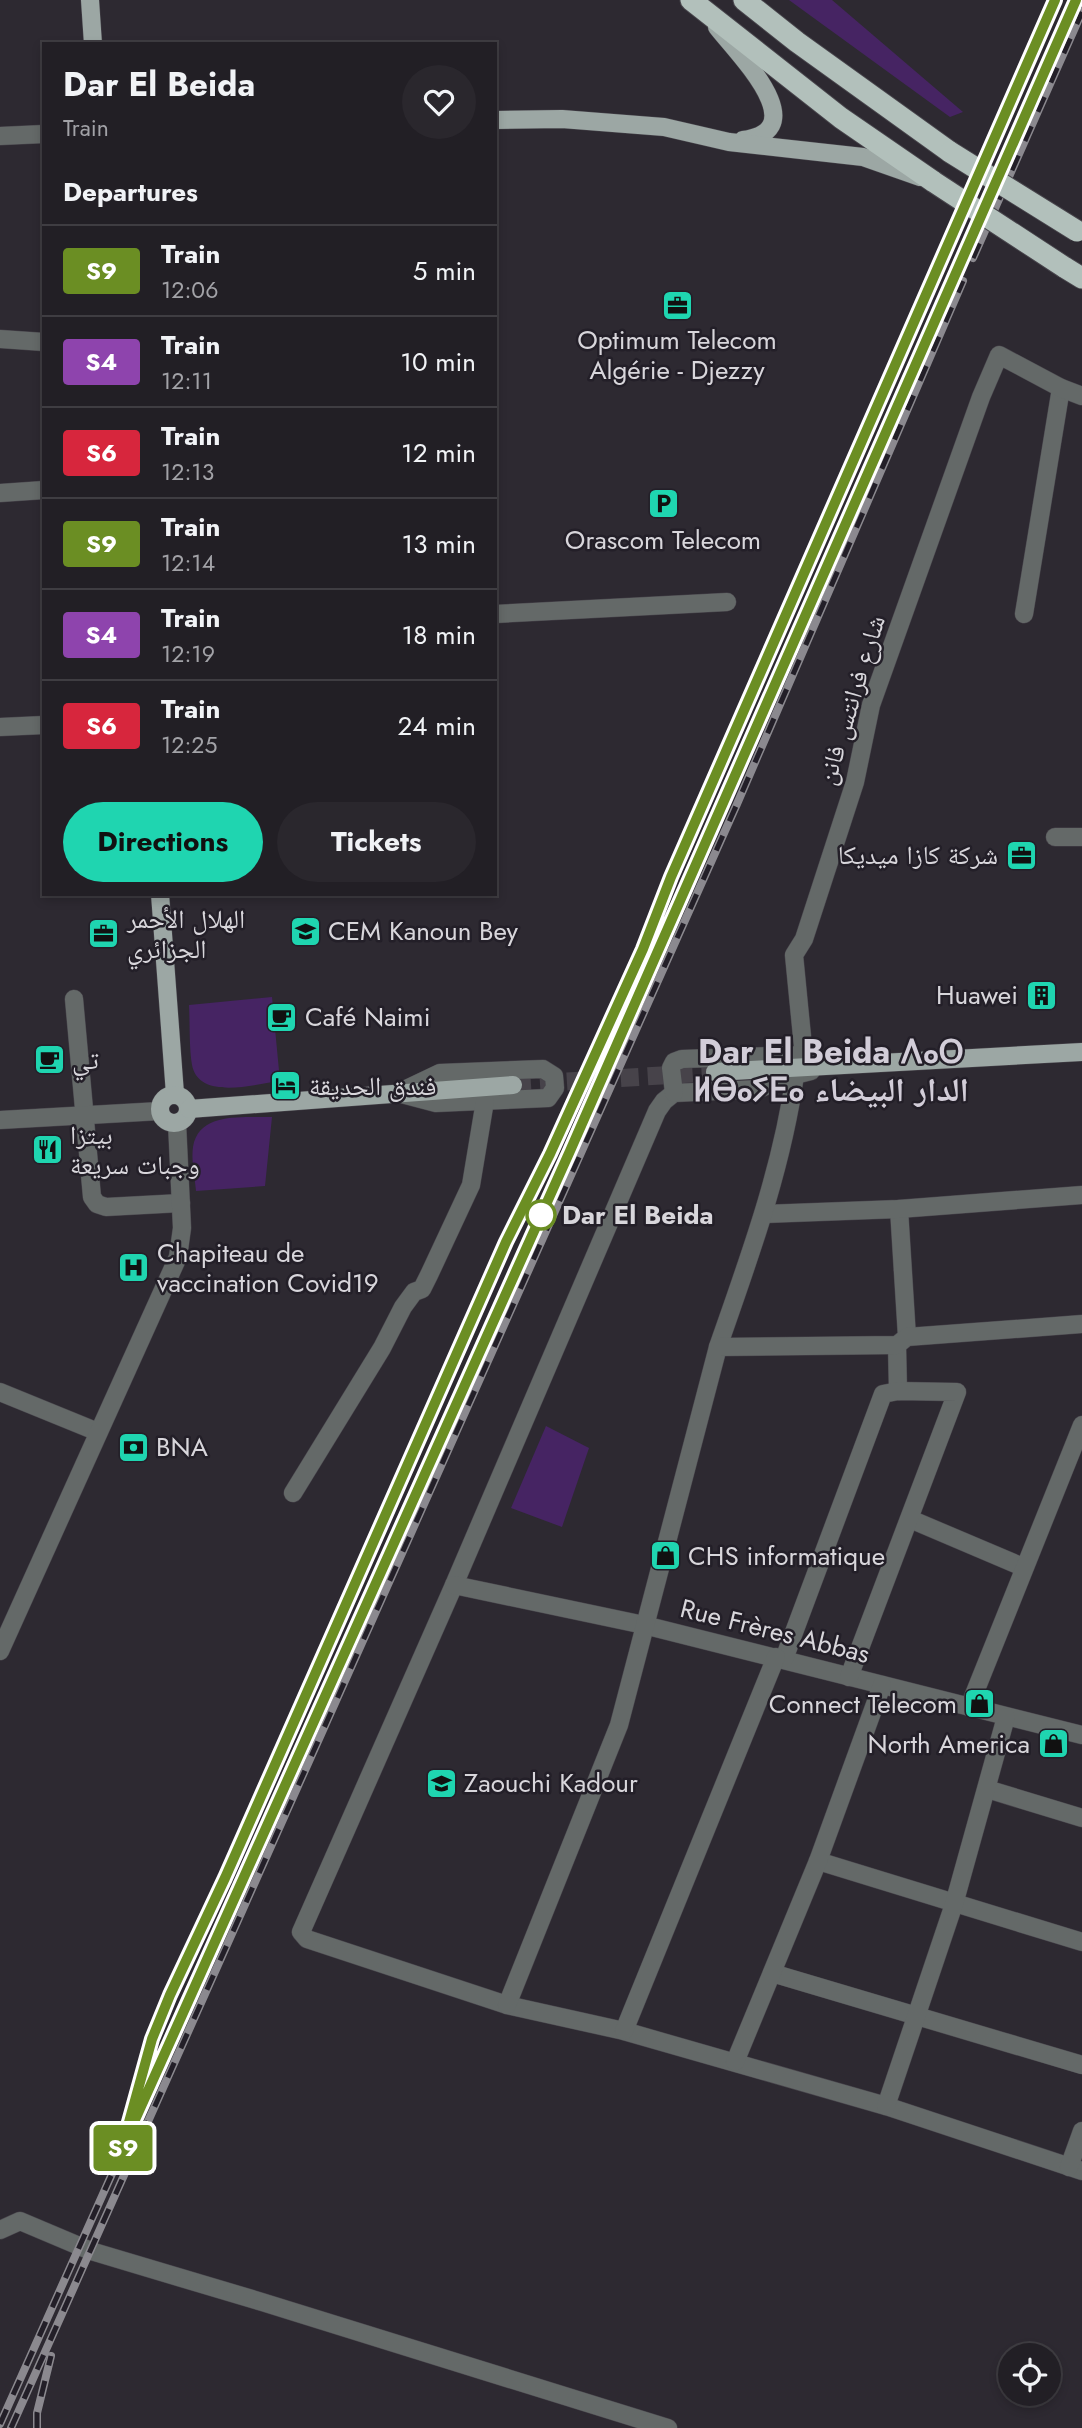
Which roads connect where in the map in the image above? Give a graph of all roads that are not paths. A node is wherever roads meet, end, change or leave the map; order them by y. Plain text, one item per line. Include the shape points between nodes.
1 (90, 0) edge
2 (744, 0) edge
3 (698, 6) edge
4 (93, 42) edge
5 (497, 120) edge
6 (42, 134) edge
7 (0, 136) edge
8 (729, 142) junction
9 (934, 183) junction
10 (1079, 233) edge
11 (1073, 272) edge
12 (0, 339) edge
13 (42, 342) edge
14 (1061, 388) junction
15 (1082, 396) edge
16 (42, 490) edge
17 (0, 493) edge
18 (727, 602) dead end
19 (497, 614) edge
20 (1024, 614) dead end
21 (42, 725) edge
22 (0, 727) edge
23 (1055, 837) dead end
24 (1082, 837) edge
25 (160, 896) edge
26 (74, 999) dead end
27 (1082, 1052) edge
28 (801, 1066) junction
29 (715, 1072) tunnel mouth
30 (513, 1085) tunnel mouth
31 (398, 1093) junction
32 (674, 1093) junction
33 (174, 1094) junction
34 (485, 1101) junction
35 (160, 1111) junction
36 (84, 1115) junction
37 (183, 1116) junction
38 (0, 1120) edge
39 (1082, 1195) edge
40 (181, 1203) junction
41 (899, 1209) junction
42 (764, 1214) junction
43 (1082, 1324) edge
44 (902, 1341) junction
45 (718, 1347) junction
46 (0, 1391) edge
47 (898, 1391) junction
48 (1082, 1425) edge
49 (98, 1432) junction
50 (293, 1493) dead end
51 (911, 1519) junction
52 (1023, 1567) junction
53 (454, 1585) junction
54 (645, 1625) junction
55 (0, 1651) edge
56 (780, 1658) junction
57 (849, 1677) junction
58 (883, 1685) junction
59 (969, 1707) junction
60 (1006, 1717) junction
61 (1082, 1735) edge
62 (987, 1790) junction
63 (1082, 1818) edge
64 (818, 1861) junction
65 (954, 1904) junction
66 (1082, 1942) edge
67 (772, 1973) junction
68 (507, 2005) junction
69 (916, 2015) junction
70 (624, 2031) junction
71 (735, 2062) junction
72 (1082, 2065) edge
73 (886, 2106) junction
74 (1082, 2132) edge
75 (1075, 2169) edge
76 (0, 2230) edge
77 (668, 2428) edge

1 - 4 main road
2 - 10 highway, bridge via 950,152
3 - 8 main road via 768,93 773,108 769,130
3 - 9 highway via 841,118
5 - 8 main road via 562,119 664,127
6 - 7 street
8 - 9 main road via 863,157
9 - 11 highway, bridge
12 - 13 street
14 - 15 street
14 - 20 street
14 - 28 street, شارع فرانتس فانن via 999,355 981,397 871,705 855,782 804,939 794,955
16 - 17 street
18 - 19 street
21 - 22 street
23 - 24 street
25 - 33 main road
26 - 36 street
27 - 28 main road
28 - 29 main road
28 - 32 street via 759,1089
28 - 32 street via 682,1059 671,1068
28 - 42 street, شارع فرانتس فانن
30 - 31 main road
31 - 34 street via 436,1103
31 - 34 street via 440,1073 543,1069 554,1076 555,1088 548,1098
31 - 37 main road
32 - 53 street via 657,1111
33 - 35 main road via 165,1097
33 - 37 main road via 183,1097
34 - 50 street via 471,1185 429,1275 403,1307
35 - 36 street
35 - 37 main road via 168,1122
36 - 38 street
36 - 40 street via 92,1197 97,1204
37 - 40 street
39 - 41 street
40 - 49 street via 178,1256
41 - 42 street
41 - 44 street
42 - 45 street, شارع فرانتس فانن
43 - 44 street
44 - 45 street
44 - 47 street
45 - 54 street, شارع فرانتس فانن
46 - 49 street
47 - 51 street via 957,1392
47 - 56 street via 883,1394
48 - 52 street
49 - 55 street
51 - 52 street
51 - 57 street
52 - 59 street
53 - 54 street, Rue Frères Abbas
53 - 68 street via 301,1932 307,1939
54 - 56 street, Rue Frères Abbas
54 - 68 street, شارع فرانتس فانن via 619,1725
56 - 57 street, Rue Frères Abbas
56 - 70 street
57 - 58 street, Rue Frères Abbas
58 - 59 street, Rue Frères Abbas
58 - 64 street
59 - 60 street, Rue Frères Abbas
60 - 61 street, Rue Frères Abbas
60 - 62 street
62 - 63 street
62 - 65 street
64 - 65 street
64 - 67 street
65 - 66 street
65 - 69 street
67 - 69 street
67 - 71 street
68 - 70 street
69 - 72 street
69 - 73 street
70 - 71 street
71 - 73 street
73 - 75 street
74 - 75 street
76 - 77 street via 20,2221 91,2251

